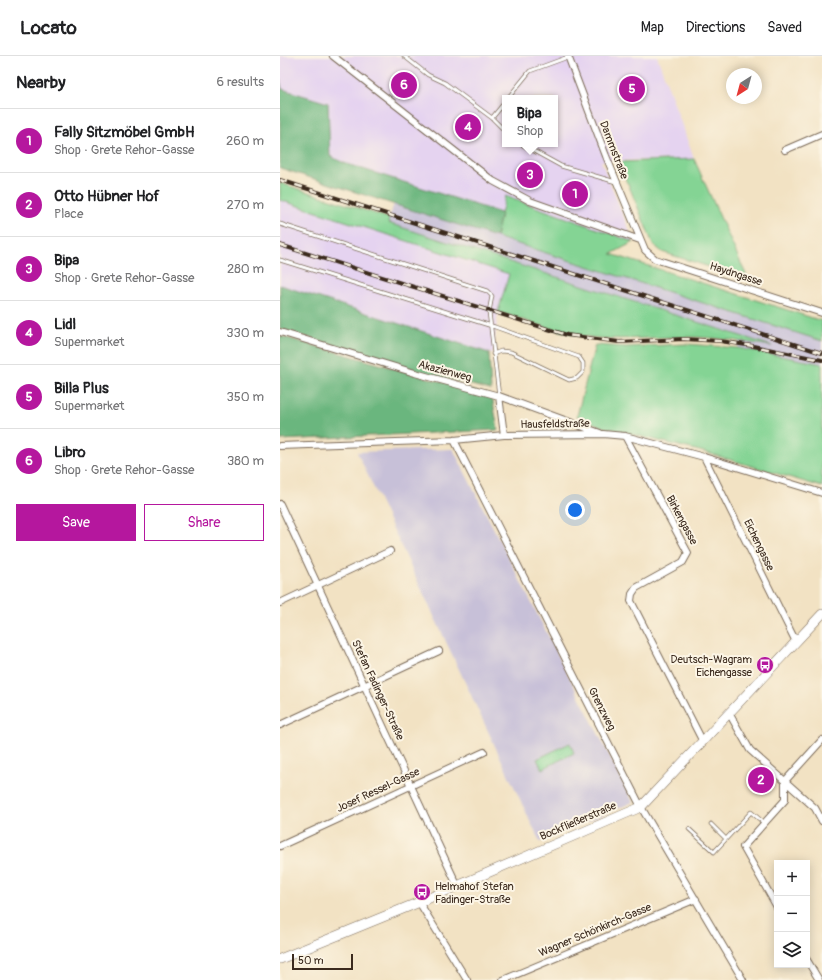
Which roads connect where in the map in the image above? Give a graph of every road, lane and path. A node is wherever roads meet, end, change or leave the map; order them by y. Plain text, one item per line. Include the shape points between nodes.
1 (333, 56) edge
2 (404, 56) edge
3 (568, 56) edge
4 (510, 95) edge
5 (502, 106) edge
6 (492, 118) junction
7 (502, 128) edge
8 (822, 134) edge
9 (526, 147) edge
10 (785, 150) dead end
11 (616, 182) junction
12 (280, 224) edge
13 (640, 240) junction
14 (645, 250) joint
15 (280, 260) edge
16 (822, 313) edge
17 (490, 326) junction
18 (280, 332) edge
19 (493, 354) junction
20 (499, 396) junction
21 (603, 434) junction
22 (504, 435) junction
23 (625, 436) junction
24 (454, 440) junction
25 (280, 446) edge
26 (704, 457) junction
27 (822, 493) edge
28 (280, 504) edge
29 (390, 551) dead end
30 (318, 586) junction
31 (280, 604) edge
32 (822, 614) edge
33 (796, 642) junction
34 (439, 651) dead end
35 (365, 686) junction
36 (729, 714) junction
37 (280, 725) edge
38 (822, 740) edge
39 (703, 742) junction
40 (484, 752) dead end
41 (786, 781) junction
42 (411, 786) junction
43 (641, 807) junction
44 (822, 821) edge
45 (764, 823) junction
46 (711, 824) dead end
47 (689, 829) dead end
48 (726, 839) junction
49 (280, 846) edge
50 (457, 885) junction
51 (696, 899) junction
52 (419, 902) junction
53 (774, 902) edge
54 (280, 959) edge
55 (810, 965) edge
56 (467, 980) edge
57 (503, 980) edge
58 (743, 980) edge
59 (819, 980) edge

1 - 13 street via 493,181 530,201
2 - 6 lane via 428,74 445,82
3 - 4 lane via 530,71
3 - 11 street, Dammstraße
5 - 6 lane
6 - 7 lane
8 - 10 street
9 - 11 lane via 560,166
11 - 13 street, Dammstraße
12 - 17 lane via 487,290 492,296
13 - 14 street, Dammstraße
14 - 16 street, Haydngasse via 655,259
15 - 17 lane
17 - 19 lane
17 - 19 lane via 579,356 583,363 583,372 577,378 569,380 511,352 501,351
18 - 20 street, Akazienweg
19 - 20 lane
20 - 21 street, Akazienweg
20 - 22 street
21 - 22 street, Hausfeldstraße
21 - 23 street, Hausfeldstraße
22 - 24 street, Hausfeldstraße
23 - 26 street, Hausfeldstraße
23 - 39 street, Birkengasse via 688,553 683,562 636,588 631,601
24 - 25 street, Hausfeldstraße
24 - 43 street, Grenzweg
26 - 27 street, Hausfeldstraße
26 - 33 street, Eichengasse
28 - 30 street, Stefan Fadinger-Straße
29 - 30 street
30 - 31 street
30 - 35 street, Stefan Fadinger-Straße
32 - 33 main road, Bockfließerstraße
33 - 36 main road, Bockfließerstraße
34 - 35 street
35 - 37 street
35 - 42 street, Stefan Fadinger-Straße
36 - 39 main road, Bockfließerstraße
36 - 41 street via 750,750
38 - 41 street
39 - 43 main road, Bockfließerstraße
40 - 42 street, Josef Ressel-Gasse
41 - 44 street via 815,808
41 - 45 street via 785,800
42 - 49 street, Josef Ressel-Gasse
42 - 50 street, Stefan Fadinger-Straße
43 - 50 main road, Bockfließerstraße
43 - 51 street, Grenzweg
45 - 48 lane via 751,812
45 - 53 street via 743,847
46 - 48 lane
47 - 48 lane via 714,852
50 - 52 main road, Bockfließerstraße
51 - 57 street, Wagner Schönkirch-Gasse
51 - 58 street, Grenzweg
52 - 54 main road, Bockfließerstraße
52 - 56 street
55 - 59 street

